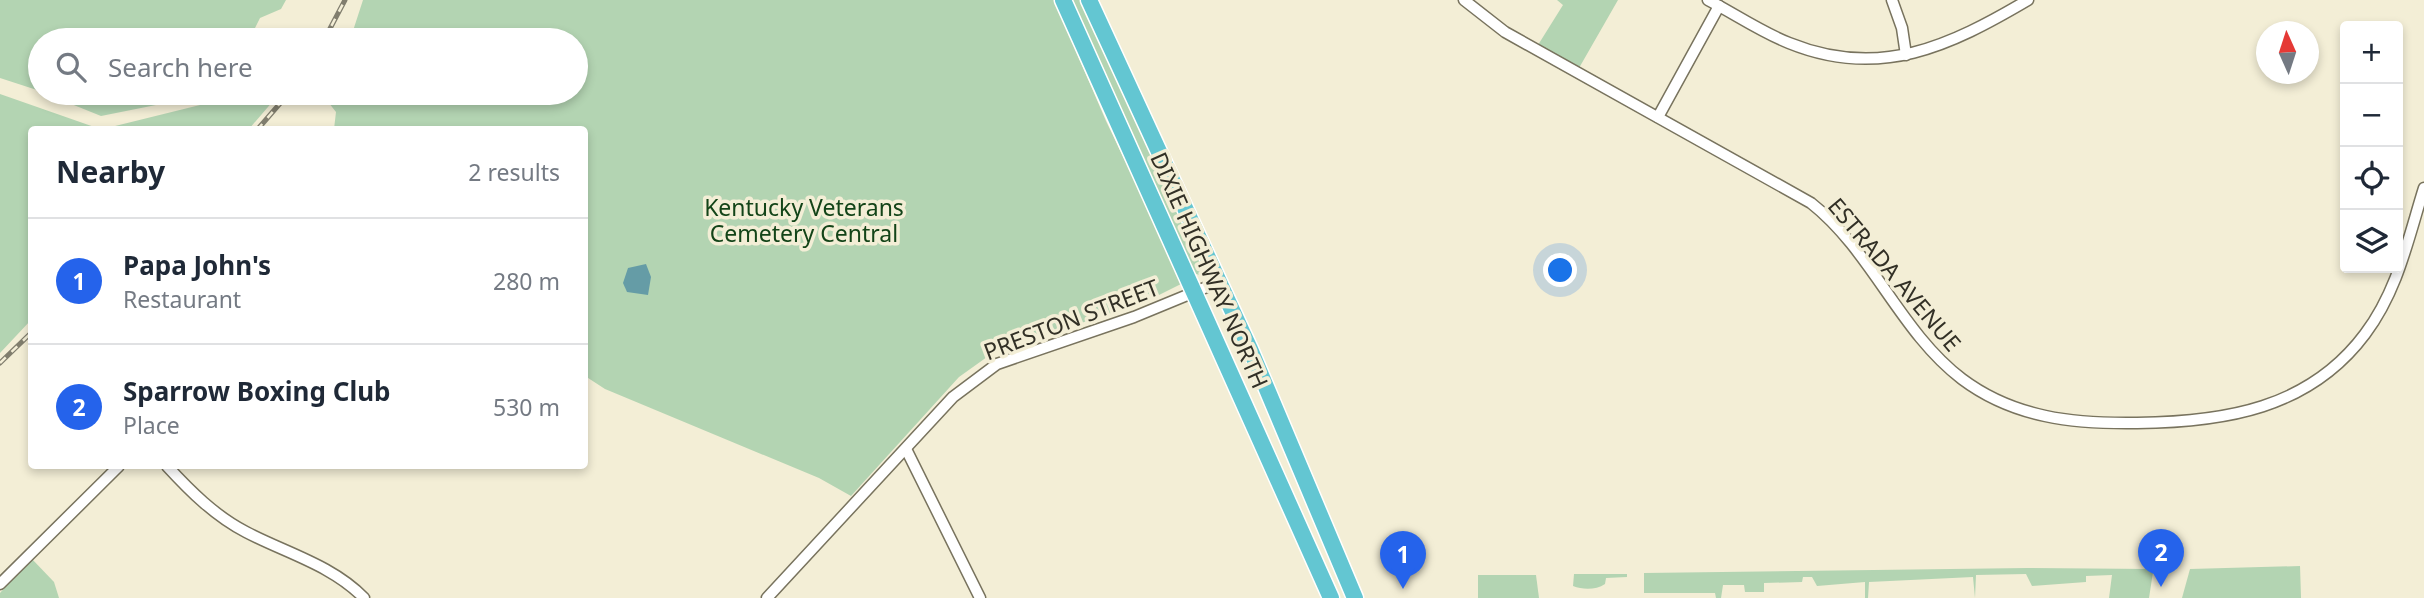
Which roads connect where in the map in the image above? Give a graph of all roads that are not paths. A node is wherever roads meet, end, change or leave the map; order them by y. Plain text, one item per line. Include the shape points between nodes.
1 (1063, 0) edge
2 (1089, 0) edge
3 (1464, 0) edge
4 (1709, 0) edge
5 (1892, 0) edge
6 (2028, 0) edge
7 (1719, 6) junction
8 (1906, 55) junction
9 (1658, 117) junction
10 (2424, 188) edge
11 (1219, 282) junction
12 (1195, 292) junction
13 (906, 449) junction
14 (116, 469) edge
15 (170, 469) edge
16 (0, 584) edge
17 (364, 598) edge
18 (767, 598) edge
19 (981, 598) edge
20 (1331, 598) edge
21 (1355, 598) edge

1 - 12 highway, DIXIE HIGHWAY NORTH
2 - 11 highway, DIXIE HIGHWAY NORTH
3 - 9 street, ESTRADA AVENUE via 1505,32
4 - 7 street
5 - 8 street
6 - 8 street via 1962,38
7 - 8 street via 1776,37 1821,54 1865,59
7 - 9 street
9 - 10 street, ESTRADA AVENUE via 1796,192 1823,213 1923,342 1964,380 1991,398 2036,416 2084,422 2211,420 2272,404 2314,381 2364,335 2379,312 2410,241
11 - 12 street, PRESTON STREET
11 - 21 highway, DIXIE HIGHWAY NORTH
12 - 13 street, PRESTON STREET via 997,364 953,397
12 - 20 highway, DIXIE HIGHWAY NORTH
13 - 18 street, PRESTON STREET
13 - 19 street
14 - 16 street
15 - 17 street via 234,525 322,567

